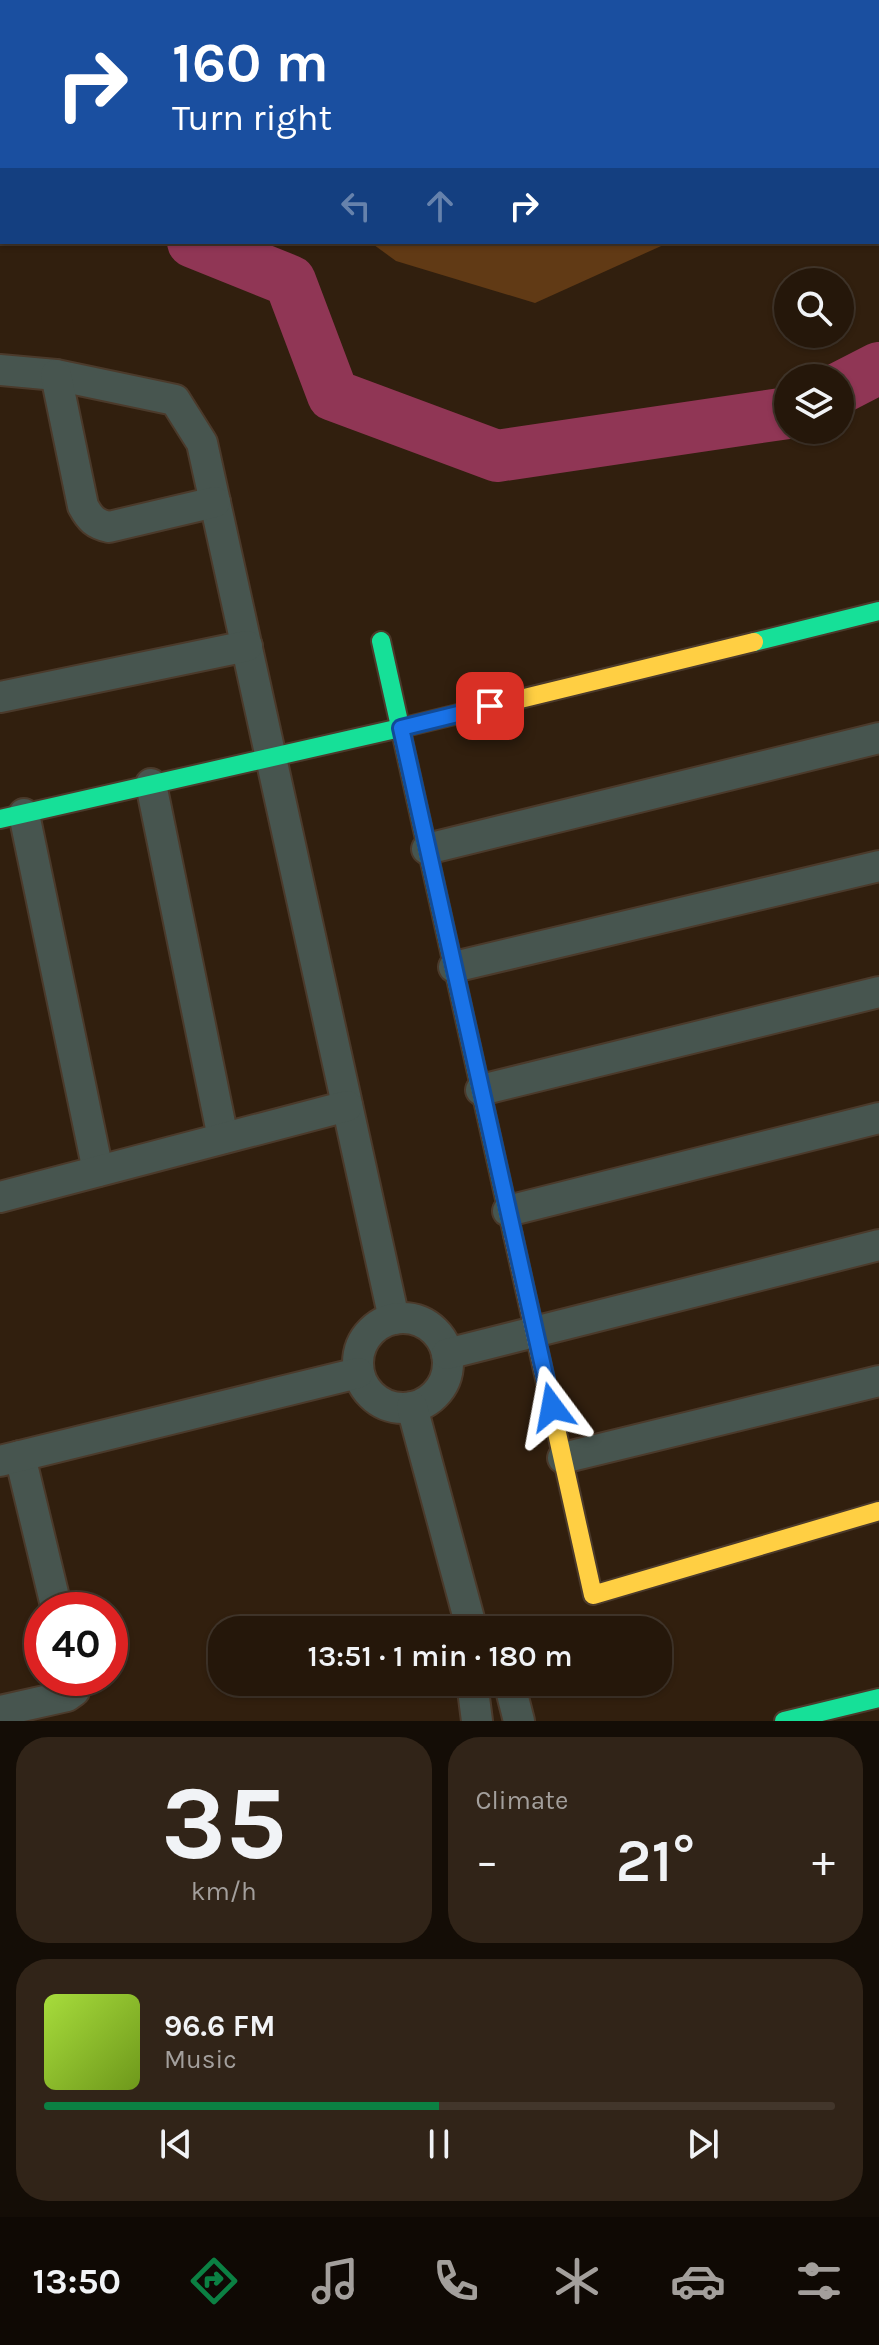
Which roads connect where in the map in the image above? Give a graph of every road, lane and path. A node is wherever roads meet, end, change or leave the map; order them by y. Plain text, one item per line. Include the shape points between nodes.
1 (0, 370) edge
2 (56, 375) junction
3 (215, 502) junction
4 (879, 611) edge
5 (381, 641) dead end
6 (247, 646) junction
7 (0, 697) edge
8 (401, 728) junction
9 (879, 738) edge
10 (271, 757) junction
11 (151, 784) junction
12 (12, 817) edge
13 (427, 849) junction
14 (879, 866) edge
15 (454, 967) junction
16 (879, 992) edge
17 (481, 1090) junction
18 (347, 1106) junction
19 (879, 1118) edge
20 (223, 1138) junction
21 (98, 1171) junction
22 (0, 1197) edge
23 (508, 1211) junction
24 (879, 1245) edge
25 (394, 1319) junction
26 (535, 1332) junction
27 (447, 1354) junction
28 (358, 1373) junction
29 (879, 1381) edge
30 (412, 1407) junction
31 (563, 1458) junction
32 (10, 1459) edge
33 (879, 1511) edge
34 (51, 1592) edge
35 (471, 1616) edge
36 (67, 1696) edge
37 (474, 1696) edge
38 (513, 1696) edge
39 (879, 1698) edge
40 (0, 1711) edge
41 (477, 1721) edge
42 (519, 1721) edge
43 (784, 1721) edge

1 - 2 street
2 - 3 street via 175,400 202,443
2 - 3 street via 88,517 109,527
3 - 6 street
4 - 8 street
5 - 8 street
6 - 7 street
6 - 10 street
8 - 10 street
8 - 13 street
9 - 13 street
10 - 11 street
10 - 18 street
11 - 12 street
11 - 20 street
12 - 21 street
13 - 15 street
14 - 15 street
15 - 17 street
16 - 17 street
17 - 23 street
18 - 20 street
18 - 25 street
19 - 23 street
20 - 21 street
21 - 22 street
23 - 26 street
24 - 26 street
25 - 27 street via 428,1326 441,1338
25 - 28 street via 365,1339
26 - 27 street
26 - 31 street
27 - 30 street via 448,1372 441,1388
28 - 30 street via 378,1401
28 - 32 street
29 - 31 street
30 - 35 street
31 - 33 street via 593,1595
32 - 34 street
36 - 40 street
37 - 41 street
38 - 42 street
39 - 43 street

